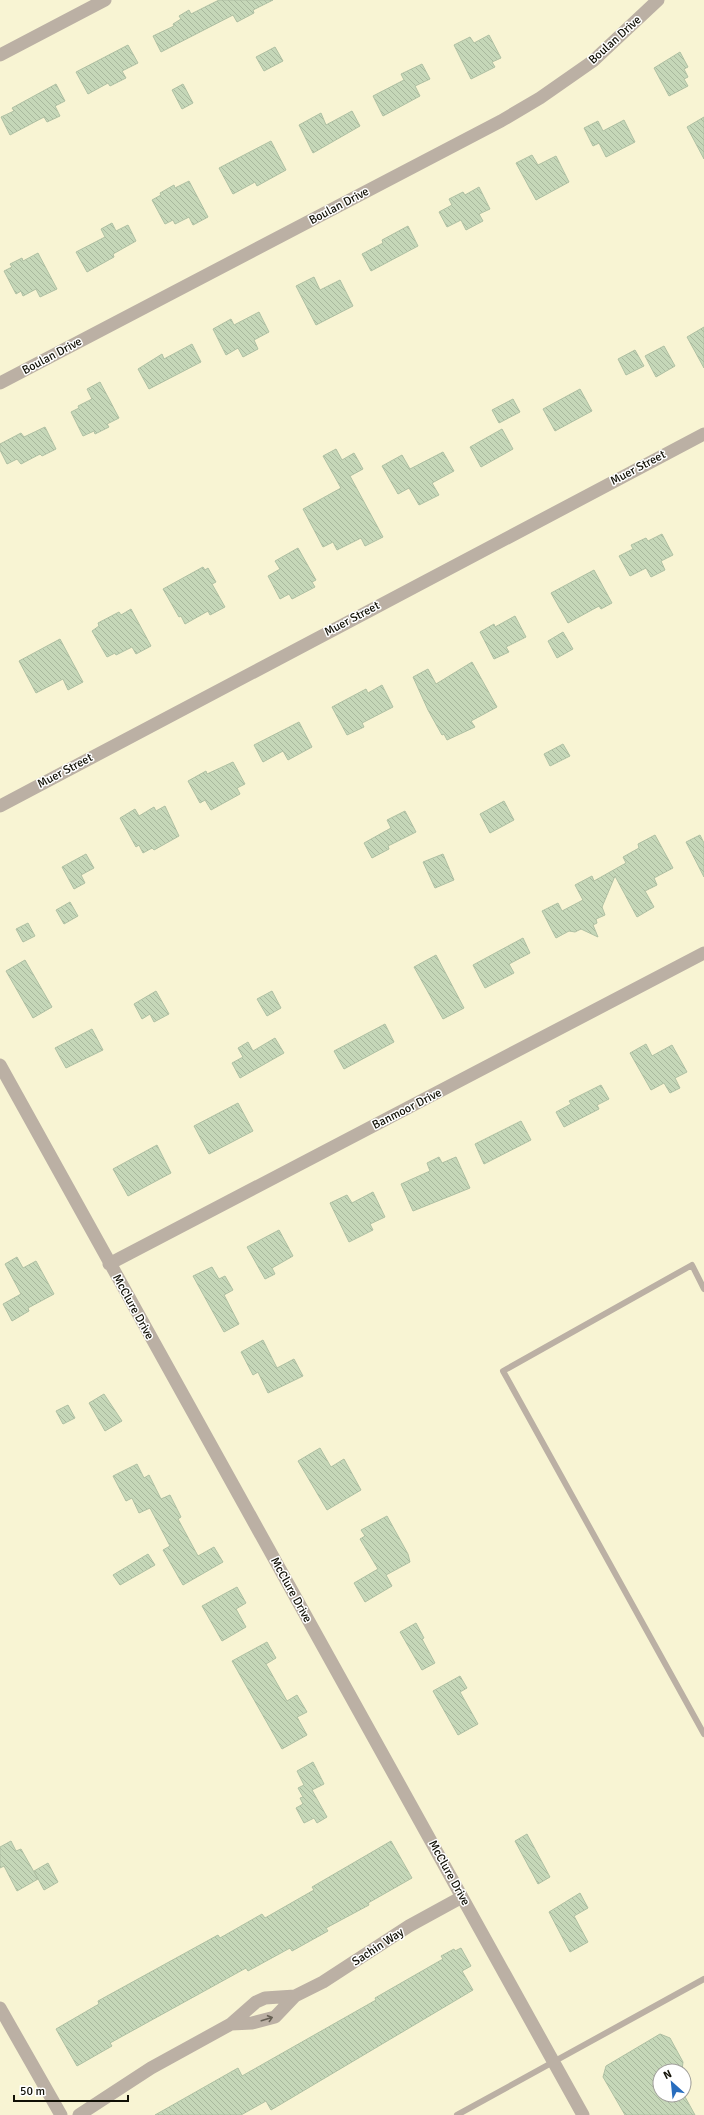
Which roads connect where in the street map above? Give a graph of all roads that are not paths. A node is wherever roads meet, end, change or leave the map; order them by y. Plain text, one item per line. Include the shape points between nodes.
1 (105, 0) edge
2 (658, 0) edge
3 (0, 55) edge
4 (0, 383) edge
5 (704, 434) edge
6 (0, 806) edge
7 (704, 953) edge
8 (0, 1065) edge
9 (109, 1264) junction
10 (704, 1289) edge
11 (704, 1734) edge
12 (462, 1897) junction
13 (704, 1979) edge
14 (295, 1996) junction
15 (0, 2008) edge
16 (231, 2024) junction
17 (553, 2061) junction
18 (61, 2115) edge
19 (79, 2115) edge
20 (457, 2115) edge
21 (583, 2115) edge

1 - 3 street
2 - 4 street, Boulan Drive via 593,61 534,102
5 - 6 street, Muer Street
7 - 9 street, Banmoor Drive
8 - 9 street, McClure Drive
9 - 12 street, McClure Drive
10 - 11 lane via 692,1265 503,1371
12 - 14 street, Sachin Way via 409,1926 323,1982
12 - 17 street, McClure Drive
13 - 17 lane
14 - 16 street, Sachin Way via 265,1998
16 -> 14 street, Sachin Way via 252,2023 275,2017
15 - 18 street
16 - 19 street, Sachin Way via 151,2068
17 - 20 lane
17 - 21 street, McClure Drive

